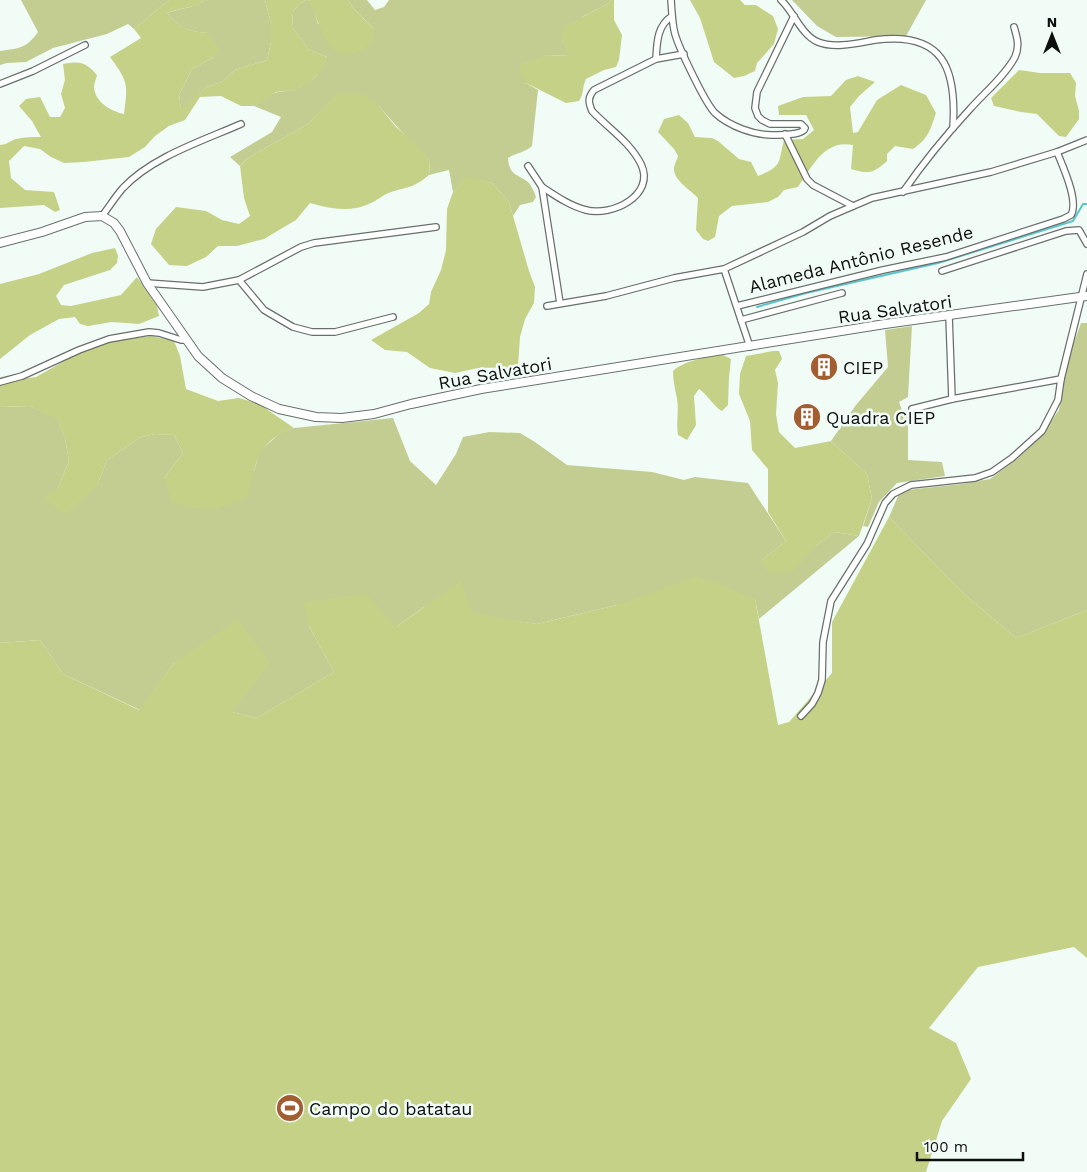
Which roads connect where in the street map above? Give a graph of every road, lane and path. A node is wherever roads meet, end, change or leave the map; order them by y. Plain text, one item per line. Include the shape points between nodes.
1 (671, 0) edge
2 (781, 0) edge
3 (672, 16) junction
4 (794, 16) junction
5 (1014, 27) dead end
6 (85, 45) dead end
7 (684, 54) junction
8 (656, 59) junction
9 (0, 84) edge
10 (241, 124) dead end
11 (952, 128) junction
12 (785, 134) junction
13 (1087, 140) edge
14 (1057, 152) junction
15 (528, 166) dead end
16 (542, 187) junction
17 (903, 192) junction
18 (852, 206) junction
19 (102, 216) junction
20 (436, 227) dead end
21 (0, 243) edge
22 (1087, 244) edge
23 (724, 269) junction
24 (942, 271) dead end
25 (1087, 274) edge
26 (238, 280) junction
27 (147, 283) junction
28 (842, 294) dead end
29 (1084, 296) edge
30 (560, 303) junction
31 (548, 306) dead end
32 (737, 306) junction
33 (393, 316) dead end
34 (949, 316) junction
35 (741, 320) junction
36 (187, 340) junction
37 (750, 346) junction
38 (1062, 379) junction
39 (0, 382) edge
40 (952, 399) junction
41 (912, 409) dead end
42 (801, 716) dead end

1 - 3 street
2 - 4 street
3 - 7 street
3 - 8 street via 660,30
4 - 11 street via 806,33 829,45 901,38 938,52 949,74 954,111
4 - 12 street via 757,92 755,108 758,116 770,124 802,124 805,128 799,133
5 - 11 street via 1018,39 1015,57
6 - 9 street
7 - 8 street
7 - 12 street via 707,102 725,121 751,132
8 - 16 street via 594,90 588,103 592,111 630,147 642,165 644,179 640,191 631,201 617,207 588,211 570,205
10 - 19 street via 149,166 124,188
11 - 17 street
12 - 18 street via 807,179
13 - 14 street
14 - 17 street via 992,172
14 - 32 street, Alameda Antônio Resende via 1074,205 1071,215 1063,220 946,257
15 - 16 street
16 - 30 street
17 - 18 street
18 - 23 street
19 - 21 street via 85,217
19 - 27 street, Rua Salvatori via 120,231
20 - 26 street via 314,243
22 - 24 street, Alameda Antônio Resende via 1080,230 1066,231
23 - 30 street
23 - 32 street
25 - 29 street
26 - 27 street via 202,287
26 - 33 street via 264,310 312,332 335,332
27 - 36 street, Rua Salvatori
28 - 35 street, Alameda Antônio Resende
29 - 34 street, Rua Salvatori
29 - 38 street
30 - 31 street
32 - 35 street
34 - 37 street, Rua Salvatori
34 - 40 street
35 - 37 street
36 - 37 street, Rua Salvatori via 198,356 222,378 251,396 279,409 316,417 342,418 374,414 481,389
36 - 39 street via 149,332 109,339
38 - 40 street
38 - 42 street via 1058,400 1042,432 992,472 975,478 911,486 893,494 886,502 867,544 831,601 823,642 822,680 815,698
40 - 41 street

